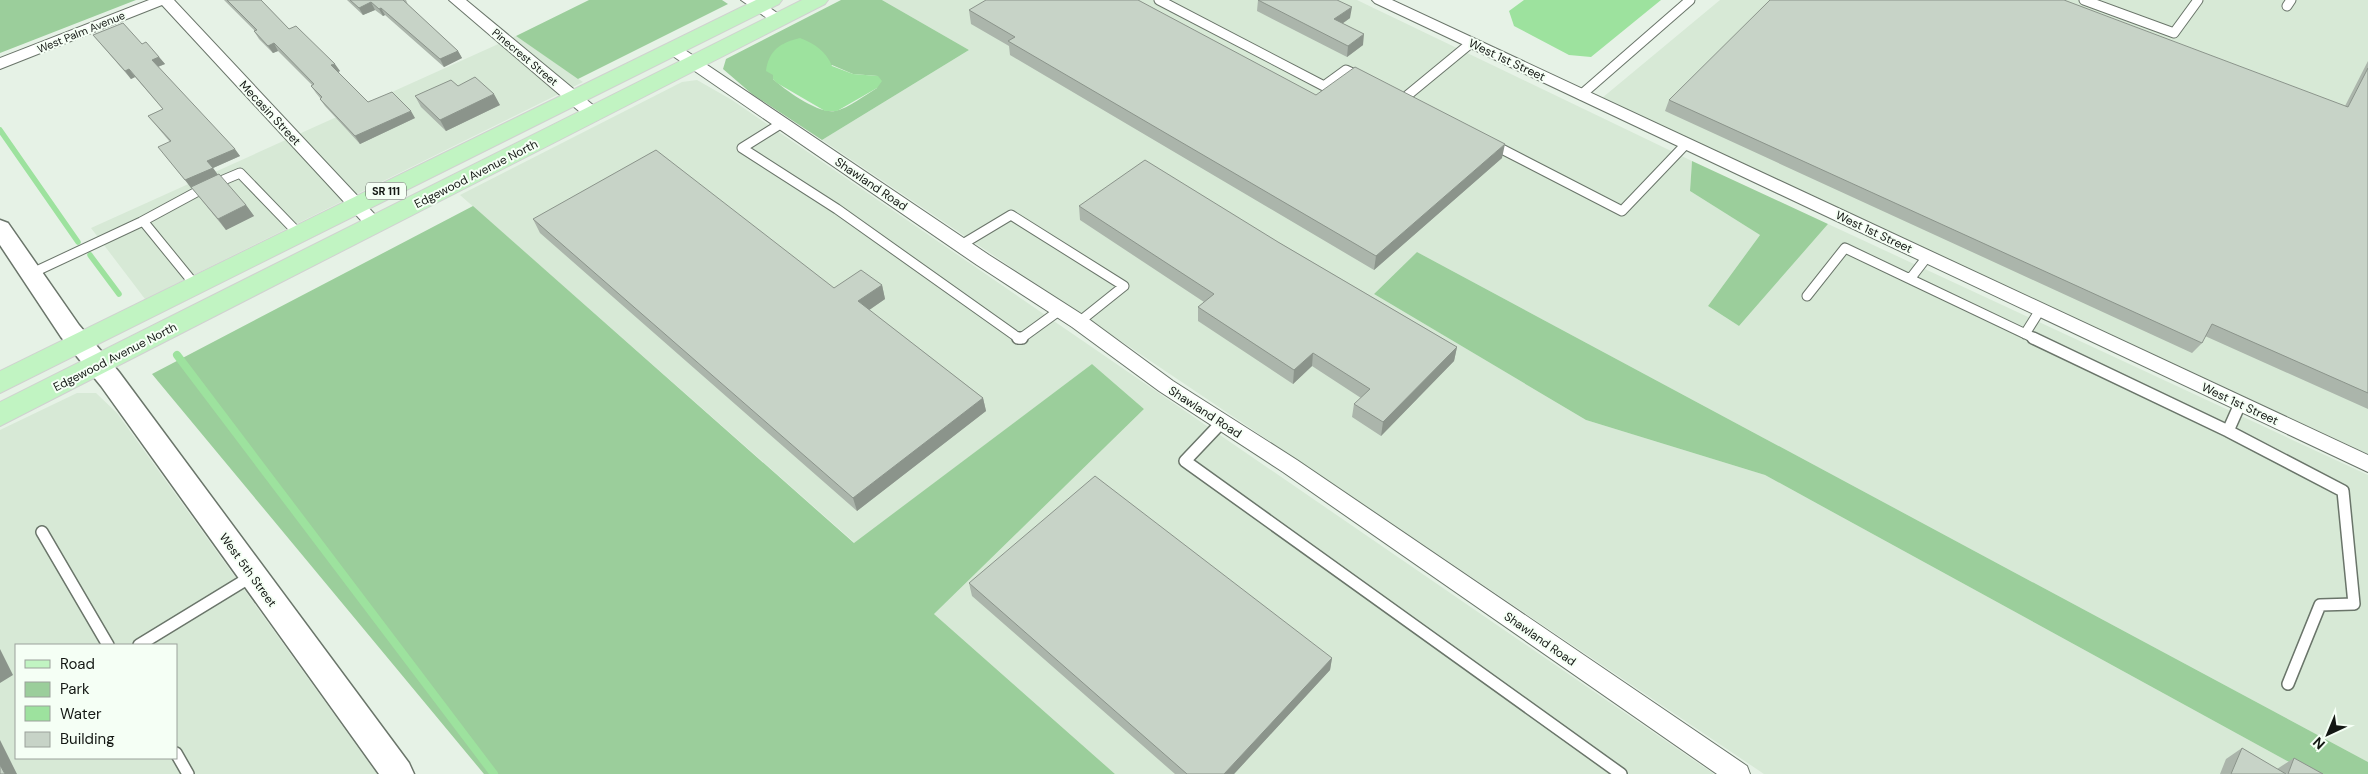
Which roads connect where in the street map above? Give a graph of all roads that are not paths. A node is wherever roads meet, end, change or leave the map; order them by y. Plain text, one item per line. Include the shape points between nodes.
1 (162, 0) edge
2 (166, 0) edge
3 (457, 0) edge
4 (818, 0) edge
5 (1159, 0) edge
6 (1380, 0) edge
7 (1690, 0) edge
8 (2084, 0) edge
9 (2198, 0) edge
10 (765, 6) edge
11 (1471, 43) junction
12 (673, 49) junction
13 (694, 63) junction
14 (0, 64) edge
15 (1370, 82) edge
16 (1581, 94) junction
17 (574, 98) junction
18 (1412, 104) edge
19 (593, 114) junction
20 (782, 123) junction
21 (1482, 139) edge
22 (1686, 144) junction
23 (357, 206) junction
24 (142, 221) junction
25 (375, 225) junction
26 (0, 228) edge
27 (299, 234) junction
28 (961, 245) junction
29 (1927, 257) junction
30 (30, 274) junction
31 (1910, 280) junction
32 (196, 286) junction
33 (1806, 296) dead end
34 (1060, 310) junction
35 (2040, 310) junction
36 (1079, 322) junction
37 (2025, 334) junction
38 (80, 343) junction
39 (99, 365) junction
40 (0, 383) edge
41 (2240, 404) junction
42 (0, 415) edge
43 (1222, 422) junction
44 (2228, 430) junction
45 (2368, 464) edge
46 (42, 532) dead end
47 (252, 575) junction
48 (107, 644) edge
49 (141, 644) edge
50 (2288, 684) dead end
51 (178, 756) edge
52 (188, 774) edge
53 (398, 774) edge
54 (1621, 774) edge
55 (1738, 774) edge

1 - 14 street, West Palm Avenue
2 - 23 street, Mecasin Street
3 - 17 street, Pinecrest Street
4 - 10 main road, Edgewood Avenue North / SR 111
5 - 15 lane via 1324,86 1346,70
6 - 11 street, West 1st Street
7 - 16 lane
8 - 9 lane via 2174,33
10 - 12 main road, Edgewood Avenue North / SR 111
10 - 13 main road, Edgewood Avenue North / SR 111
11 - 16 street, West 1st Street
11 - 18 lane via 1399,97
12 - 13 street, Shawland Road
12 - 17 main road, Edgewood Avenue North / SR 111
13 - 19 main road, Edgewood Avenue North / SR 111
13 - 20 street, Shawland Road
16 - 22 street, West 1st Street
17 - 19 street, Pinecrest Street
17 - 23 main road, Edgewood Avenue North / SR 111
19 - 25 main road, Edgewood Avenue North / SR 111
20 - 28 street, Shawland Road
20 - 34 lane via 742,148 837,209 1020,339
21 - 22 lane via 1622,211
22 - 29 street, West 1st Street
23 - 25 street, Mecasin Street
23 - 27 main road, Edgewood Avenue North / SR 111
24 - 27 lane via 240,173
24 - 30 lane
24 - 32 lane
25 - 39 main road, Edgewood Avenue North / SR 111
26 - 30 street, West 5th Street
27 - 32 main road, Edgewood Avenue North / SR 111
28 - 34 street, Shawland Road
28 - 36 lane via 1011,215 1124,286
29 - 31 lane
29 - 35 street, West 1st Street
30 - 38 street, West 5th Street
31 - 33 lane via 1844,248
31 - 37 lane
32 - 38 main road, Edgewood Avenue North / SR 111
34 - 36 street, Shawland Road
35 - 37 lane
35 - 41 street, West 1st Street
36 - 43 street, Shawland Road via 1166,386
37 - 44 lane
38 - 39 street, West 5th Street
38 - 40 main road, Edgewood Avenue North / SR 111
39 - 42 main road, Edgewood Avenue North / SR 111
39 - 47 street, West 5th Street
41 - 44 lane
41 - 45 street, West 1st Street
43 - 54 lane via 1185,461
43 - 55 street, Shawland Road
44 - 50 lane via 2343,491 2354,604 2320,605
46 - 48 lane
47 - 49 lane
47 - 53 street, West 5th Street
51 - 52 lane

